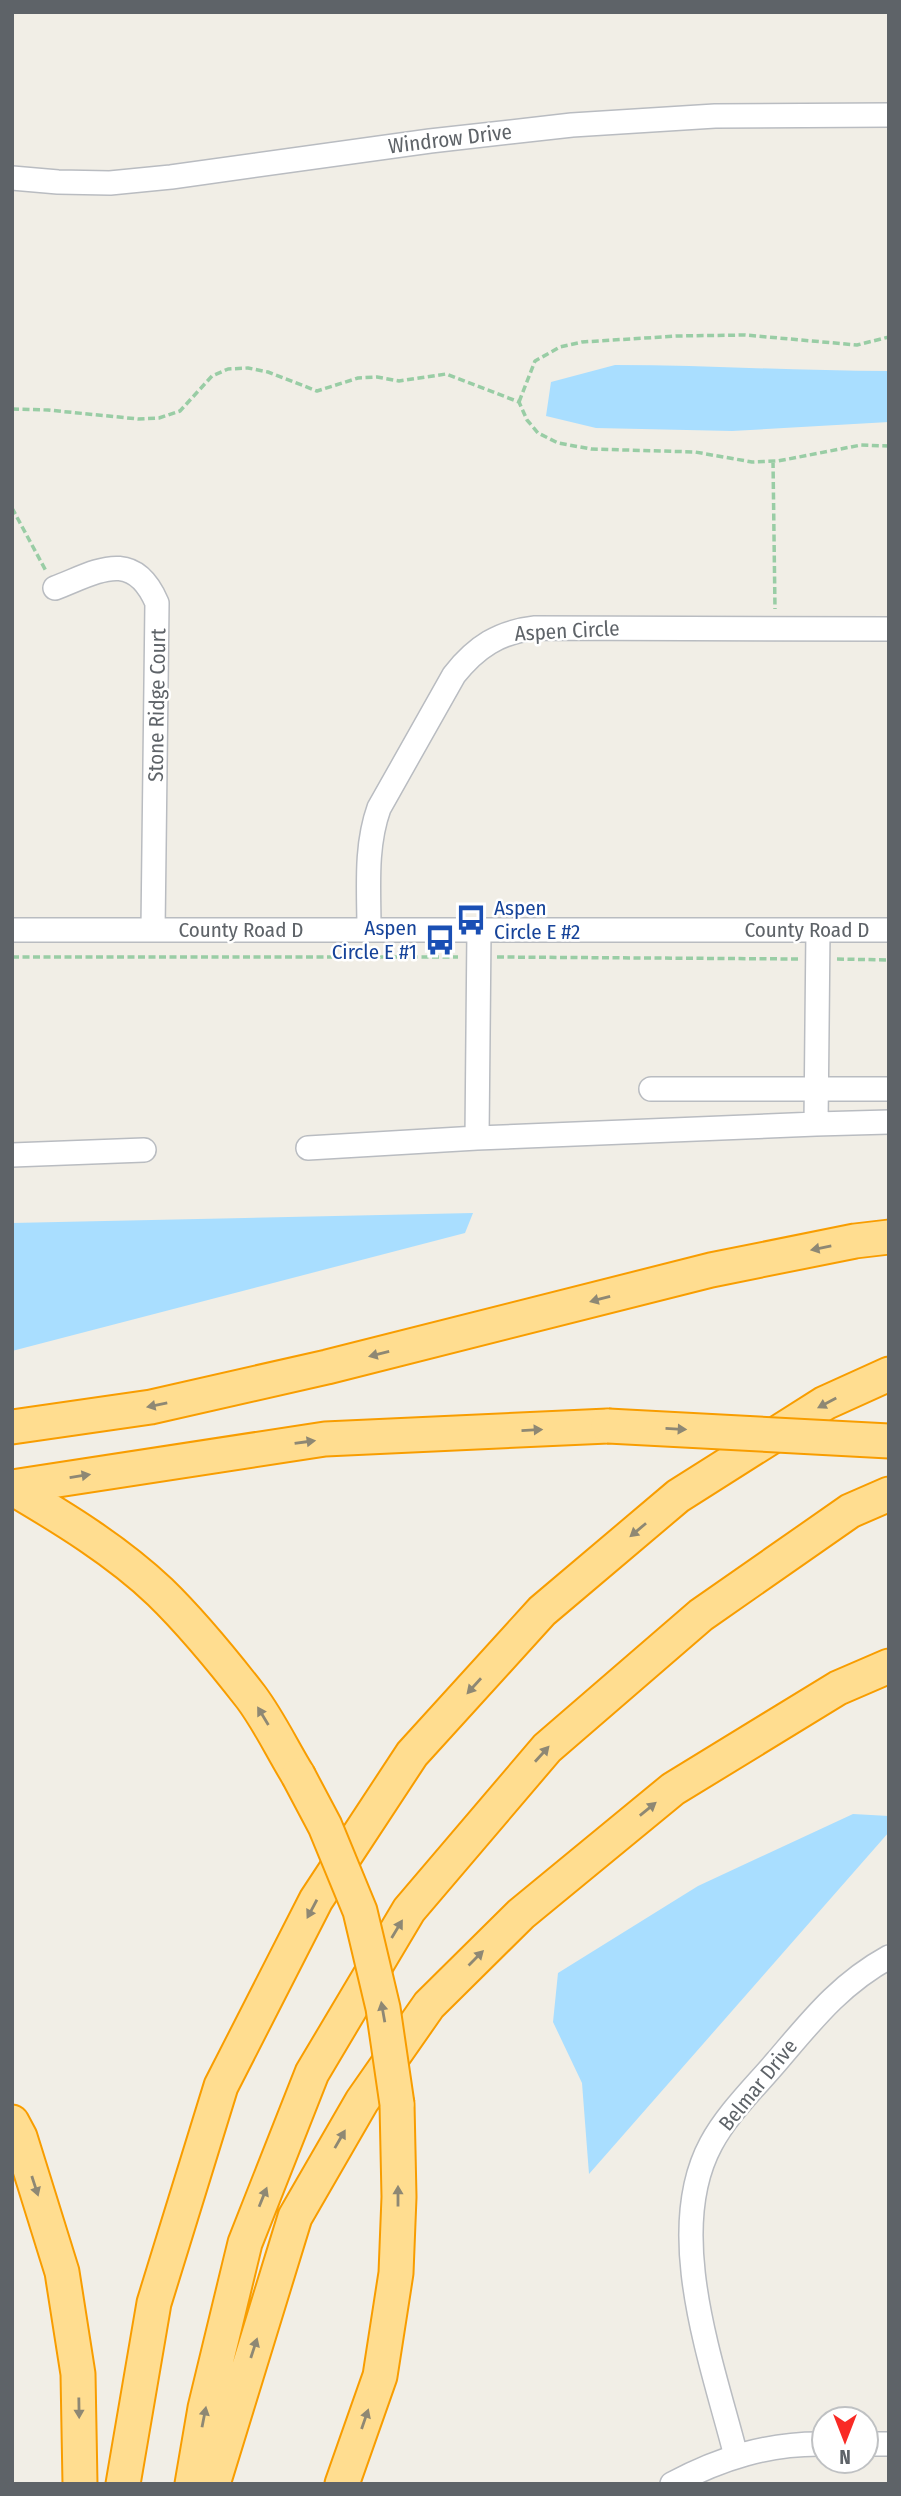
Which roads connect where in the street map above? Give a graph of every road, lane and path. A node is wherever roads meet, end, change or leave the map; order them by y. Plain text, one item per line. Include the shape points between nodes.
1 (889, 115) edge
2 (12, 178) edge
3 (889, 337) edge
4 (519, 402) junction
5 (12, 409) edge
6 (889, 446) edge
7 (773, 461) junction
8 (12, 508) edge
9 (55, 589) joint
10 (776, 629) junction
11 (889, 629) edge
12 (12, 930) edge
13 (153, 930) junction
14 (369, 930) junction
15 (479, 930) junction
16 (818, 930) junction
17 (889, 930) edge
18 (12, 957) edge
19 (479, 957) junction
20 (818, 959) junction
21 (889, 960) edge
22 (651, 1089) dead end
23 (817, 1090) junction
24 (889, 1090) edge
25 (889, 1122) edge
26 (816, 1124) junction
27 (477, 1138) junction
28 (308, 1148) dead end
29 (144, 1150) dead end
30 (12, 1155) edge
31 (889, 1237) edge
32 (889, 1374) edge
33 (12, 1427) edge
34 (889, 1441) edge
35 (12, 1487) edge
36 (889, 1494) edge
37 (889, 1666) edge
38 (889, 1957) edge
39 (12, 2122) edge
40 (810, 2444) edge
41 (736, 2456) junction
42 (80, 2484) edge
43 (123, 2484) edge
44 (192, 2484) edge
45 (213, 2484) edge
46 (342, 2484) edge
47 (672, 2484) edge

1 - 2 street, Windrow Drive via 715,116 572,125 110,183
3 - 4 path via 857,345 745,335 582,342 560,347 536,361
4 - 5 path via 446,374 399,381 358,378 317,391 248,368 212,376 180,411 159,418
4 - 7 path via 538,433 558,443
6 - 7 path via 861,445
7 - 10 path
8 - 9 path
9 - 13 street, Stone Ridge Court via 110,567 125,569 140,577 157,603
10 - 11 street, Aspen Circle
10 - 14 street, Aspen Circle via 535,628 501,635 482,645 454,675 379,808 369,852
12 - 13 street, County Road D
13 - 14 street, County Road D
14 - 15 street, County Road D
15 - 16 street, County Road D
15 - 19 street
16 - 17 street, County Road D
16 - 20 street
18 - 19 path
19 - 20 path
19 - 27 street
20 - 21 path
20 - 23 street
22 - 23 street
23 - 24 street
23 - 26 street
25 - 26 street
26 - 27 street
27 - 28 street
29 - 30 street
31 -> 33 highway via 711,1270 151,1407
32 -> 43 highway via 825,1403 678,1496 541,1611 412,1754 316,1900 221,2086 154,2304
35 -> 34 highway, bridge via 325,1440 608,1426
46 -> 35 highway, bridge via 380,2376 396,2273 399,2197 397,2104 383,2008 360,1912 326,1826 298,1775 252,1699 204,1640 159,1592 110,1552
44 -> 36 highway via 244,2244 312,2073 409,1910 547,1748 701,1615 850,1511
45 -> 37 highway via 295,2217 362,2101 429,2005 521,1914 673,1789 838,1688
38 - 41 street, Belmar Drive via 828,2002 726,2120 699,2169 690,2226 696,2292
39 -> 42 highway via 62,2272 78,2374
40 - 41 street
41 - 47 street

